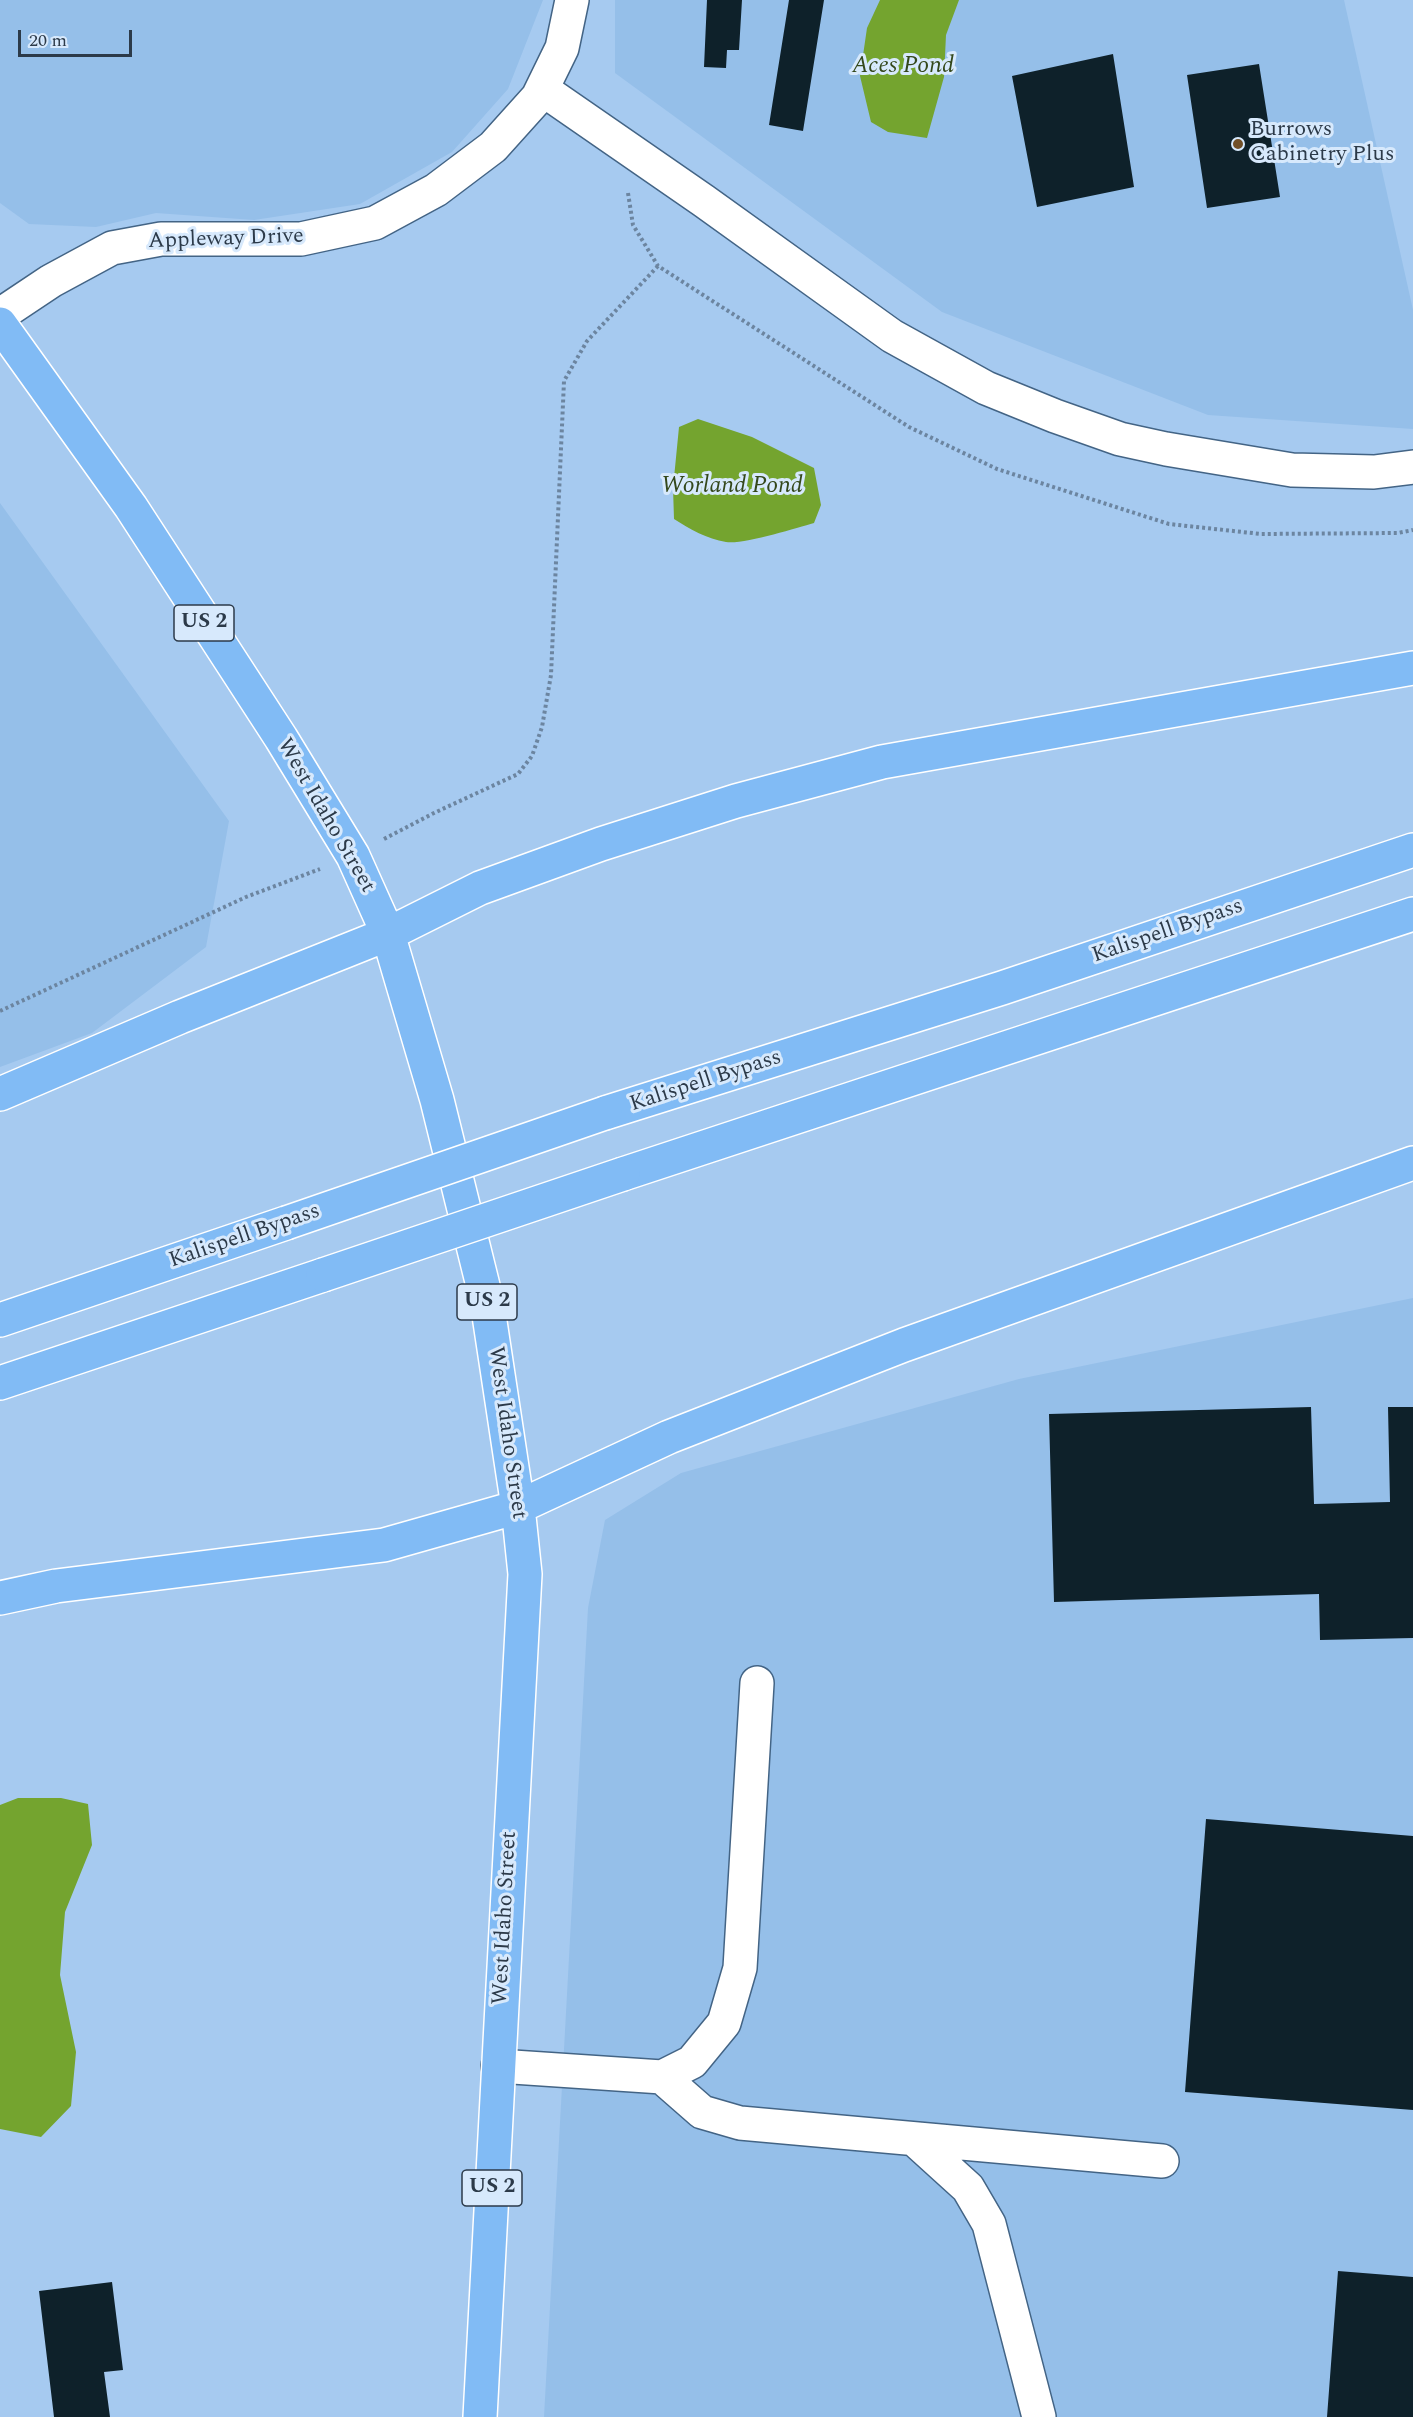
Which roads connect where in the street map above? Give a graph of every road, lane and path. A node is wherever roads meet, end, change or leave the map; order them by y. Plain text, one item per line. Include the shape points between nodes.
1 (572, 0) edge
2 (542, 89) junction
3 (658, 266) dead end
4 (0, 315) edge
5 (0, 324) edge
6 (1413, 467) edge
7 (1413, 669) edge
8 (1413, 850) edge
9 (353, 856) junction
10 (1413, 914) edge
11 (388, 934) junction
12 (0, 1011) edge
13 (0, 1094) edge
14 (1413, 1162) edge
15 (0, 1320) edge
16 (0, 1383) edge
17 (518, 1507) junction
18 (0, 1598) edge
19 (757, 1683) dead end
20 (498, 2067) junction
21 (662, 2077) junction
22 (914, 2139) junction
23 (1162, 2161) dead end
24 (480, 2417) edge
25 (1039, 2417) edge

1 - 2 street, Appleway Drive via 562,48
2 - 4 street, Appleway Drive via 493,147 436,190 375,223 301,239 161,239 112,248
2 - 6 street via 892,336 986,388 1055,416 1166,449 1292,471 1374,472
3 - 9 path via 587,341 564,381 551,675 542,727 532,756 518,774
5 - 9 highway, West Idaho Street / US 2 via 131,507
7 - 11 highway via 882,762 809,780 657,825 480,888
8 - 15 highway, Kalispell Bypass, bridge via 1002,988 605,1113
9 - 11 highway, West Idaho Street / US 2
9 - 12 path via 246,897
10 - 16 highway, bridge
11 - 13 highway
11 - 17 highway, West Idaho Street / US 2 via 437,1100 487,1302
14 - 17 highway via 904,1345 669,1437
17 - 18 highway via 384,1545 56,1586
17 - 20 highway, West Idaho Street / US 2 via 525,1574
19 - 21 street via 740,1968 724,2024 692,2062
20 - 21 street
20 - 24 highway, West Idaho Street / US 2
21 - 22 street via 702,2112 740,2123
22 - 23 street
22 - 25 street via 968,2188 989,2224

